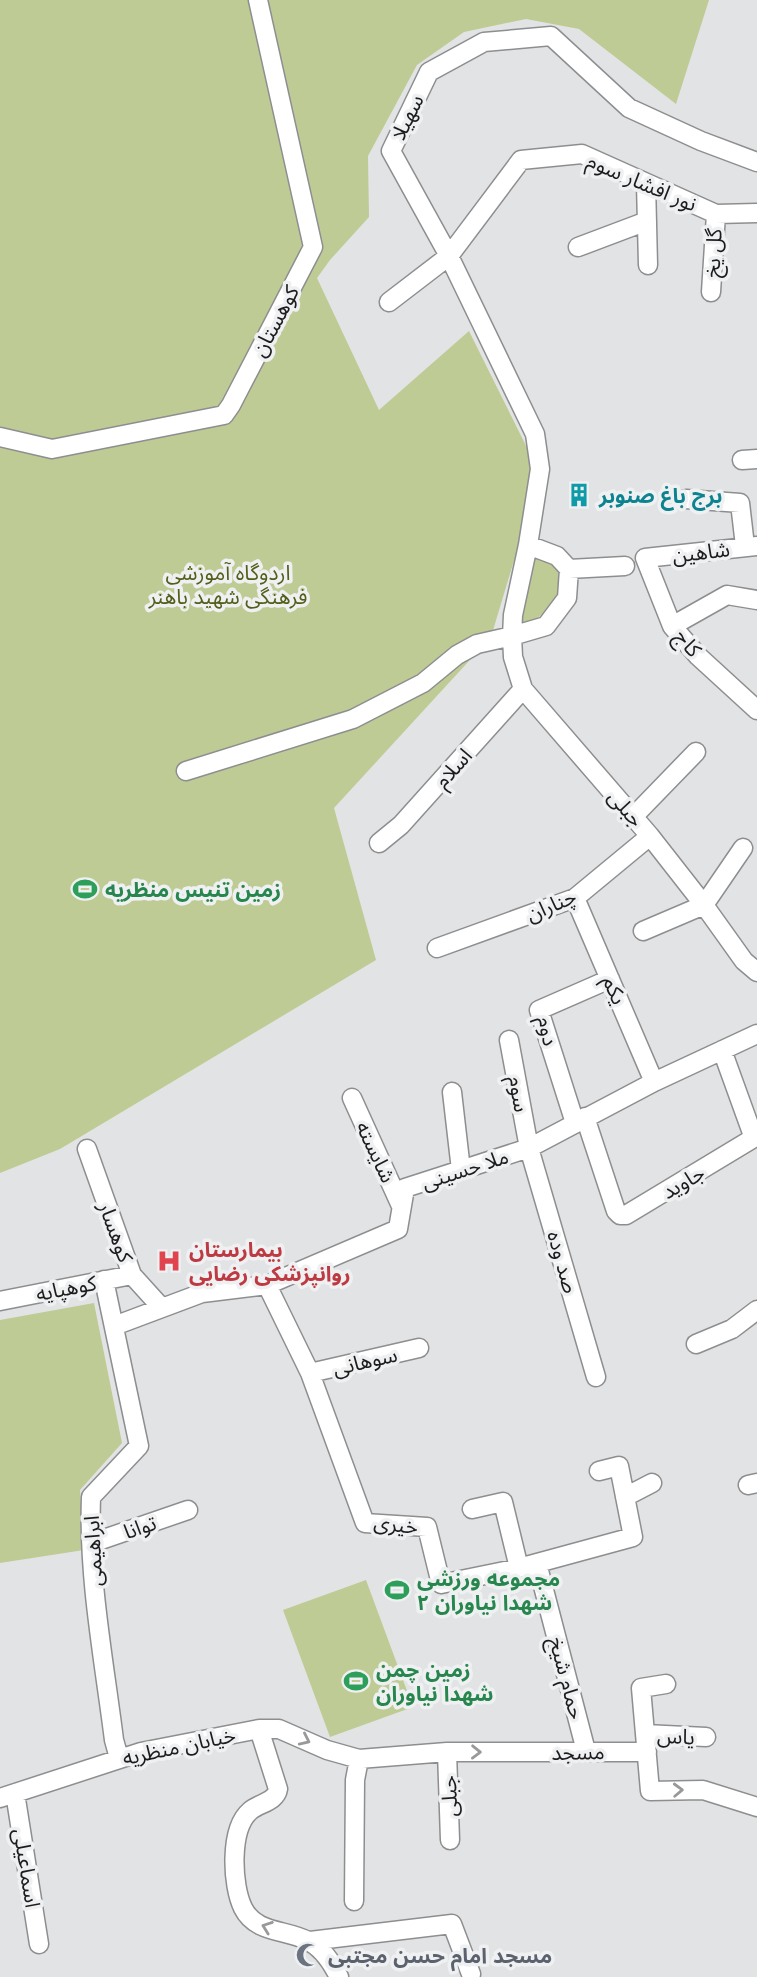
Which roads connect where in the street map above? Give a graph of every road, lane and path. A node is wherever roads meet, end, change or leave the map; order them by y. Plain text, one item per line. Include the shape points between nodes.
1 (258, 0) edge
2 (757, 162) edge
3 (646, 183) junction
4 (757, 213) edge
5 (716, 214) junction
6 (647, 221) junction
7 (578, 247) dead end
8 (449, 256) junction
9 (648, 265) dead end
10 (711, 292) dead end
11 (389, 302) dead end
12 (0, 437) edge
13 (686, 499) dead end
14 (528, 544) junction
15 (751, 546) edge
16 (646, 558) joint
17 (625, 566) dead end
18 (569, 569) junction
19 (757, 600) edge
20 (672, 626) junction
21 (512, 636) junction
22 (523, 689) junction
23 (757, 710) edge
24 (696, 752) dead end
25 (186, 771) dead end
26 (634, 817) junction
27 (650, 836) junction
28 (379, 843) dead end
29 (743, 849) dead end
30 (575, 898) junction
31 (704, 905) junction
32 (643, 932) dead end
33 (437, 948) dead end
34 (757, 972) edge
35 (610, 979) junction
36 (757, 1034) edge
37 (509, 1040) dead end
38 (722, 1050) junction
39 (654, 1082) junction
40 (452, 1093) dead end
41 (352, 1098) dead end
42 (580, 1120) junction
43 (529, 1148) junction
44 (87, 1149) dead end
45 (461, 1170) junction
46 (401, 1206) junction
47 (132, 1275) junction
48 (104, 1280) junction
49 (267, 1285) junction
50 (0, 1301) edge
51 (161, 1307) junction
52 (757, 1310) edge
53 (114, 1326) junction
54 (696, 1344) dead end
55 (419, 1348) dead end
56 (310, 1373) junction
57 (596, 1377) dead end
58 (599, 1471) dead end
59 (652, 1483) dead end
60 (625, 1497) junction
61 (472, 1509) dead end
62 (188, 1510) dead end
63 (92, 1543) junction
64 (537, 1563) junction
65 (519, 1568) junction
66 (666, 1684) dead end
67 (259, 1730) junction
68 (706, 1737) dead end
69 (646, 1743) junction
70 (586, 1751) junction
71 (447, 1752) junction
72 (119, 1758) junction
73 (359, 1759) junction
74 (8, 1796) edge
75 (757, 1807) edge
76 (450, 1840) dead end
77 (354, 1901) dead end
78 (310, 1941) junction
79 (39, 1944) dead end
80 (471, 1974) dead end
81 (340, 1977) edge

1 - 12 street, کوهستان via 313,247 231,405 224,415 51,449
2 - 8 street, سهیلا via 629,108 551,36 484,42 429,72 391,151
3 - 5 street, نور افشار سوم
3 - 6 street
3 - 8 street, نور افشار سوم via 582,154 521,160
4 - 5 street, نور افشار سوم
5 - 10 street, گل یخ
6 - 7 street
6 - 9 street
8 - 11 street, نور افشار سوم
8 - 14 street, سهیلا via 535,434 540,469
13 - 15 street via 740,503
14 - 18 street via 557,556
14 - 21 street, سهیلا
15 - 16 street, شاهین
16 - 20 street, کاج
17 - 18 street
18 - 21 street via 567,598 547,626
19 - 20 street via 727,596
20 - 23 street, کاج
21 - 22 street, جبلی
21 - 25 street via 477,644 423,683 353,719
22 - 26 street, جبلی
22 - 28 street, اسلام via 401,825
24 - 26 street
26 - 27 street, جبلی
27 - 30 street, چناران
27 - 31 street, جبلی
29 - 31 street
30 - 33 street, چناران
30 - 35 street, یکم
31 - 32 street
31 - 34 street, جبلی
35 - 39 street, یکم
35 - 42 street, دوم via 539,1010
36 - 38 street, ملا حسینی
37 - 43 street, سوم
38 - 39 street, ملا حسینی
38 - 42 street, جاوید via 752,1139 626,1215 616,1211
39 - 42 street, ملا حسینی
40 - 45 street
41 - 46 street, شایسته
42 - 43 street, ملا حسینی
43 - 45 street, ملا حسینی
43 - 57 street, صد وده
44 - 47 street, کوهسار
45 - 46 street, ملا حسینی via 405,1188
46 - 49 street, ملا حسینی via 398,1229
47 - 48 street, کوهپایه
47 - 51 street, کوهسار
48 - 50 street, کوهپایه
48 - 53 street, ابراهیمی
49 - 51 street, ملا حسینی via 202,1293
49 - 56 street, خیری
51 - 53 street, ملا حسینی
52 - 54 street via 733,1329
53 - 63 street, ابراهیمی via 139,1446 91,1497
55 - 56 street, سوهانی
56 - 65 street, خیری via 365,1523 427,1527 441,1584
58 - 60 street via 619,1466
59 - 60 street
60 - 64 street, خیری via 633,1537
61 - 65 street via 503,1502
62 - 63 street, توانا
63 - 72 street, ابراهیمی
64 - 65 street, خیری
64 - 70 street, حمام شیخ
66 - 69 street, یاس via 641,1688
67 - 72 street, خیابان منظریه
67 -> 73 street, خیابان منظریه via 279,1729
78 -> 67 street via 259,1927 239,1901 234,1859 242,1821 248,1812 273,1799 278,1789
68 - 69 street, یاس
69 - 70 street, مسجد
69 -> 75 street via 650,1791 703,1790
71 -> 70 street, مسجد
71 - 73 street, مسجد
71 - 76 street, جبلی
72 - 74 street, خیابان منظریه
73 - 77 street
74 - 79 street, اسماعیلی
78 - 80 street via 452,1924
78 - 81 street via 329,1958

